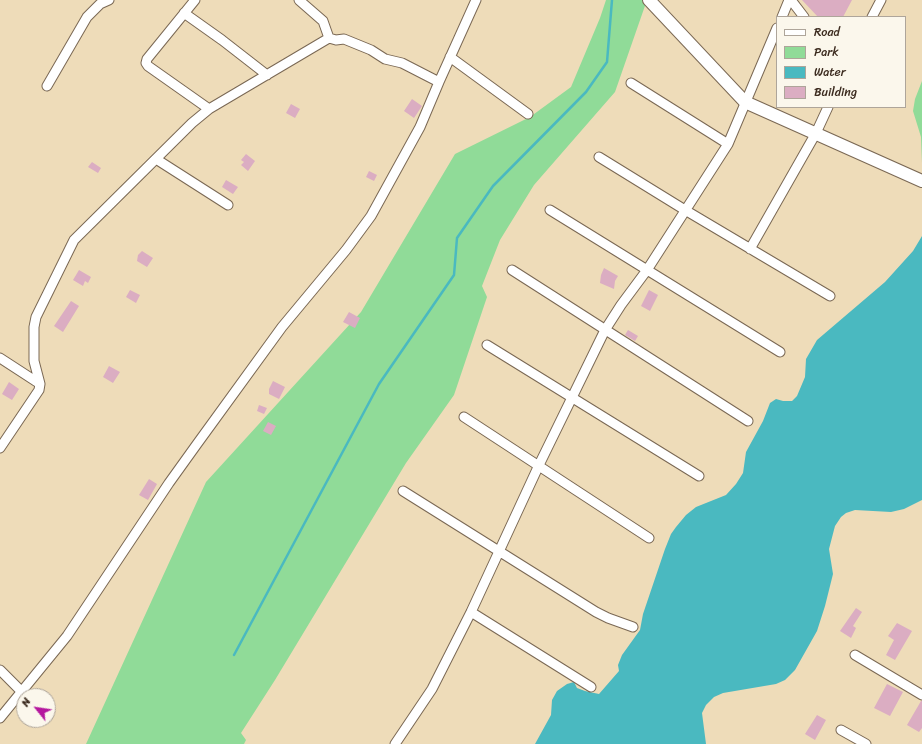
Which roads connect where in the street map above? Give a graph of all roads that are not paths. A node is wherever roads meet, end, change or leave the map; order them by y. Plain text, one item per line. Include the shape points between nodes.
1 (109, 0) edge
2 (195, 0) edge
3 (299, 0) edge
4 (476, 0) edge
5 (649, 0) edge
6 (790, 0) edge
7 (880, 0) edge
8 (184, 13) junction
9 (782, 16) edge
10 (803, 16) edge
11 (872, 16) edge
12 (776, 30) edge
13 (329, 38) junction
14 (450, 57) junction
15 (267, 75) junction
16 (439, 82) junction
17 (631, 83) dead end
18 (47, 86) dead end
19 (745, 102) junction
20 (828, 108) edge
21 (209, 109) junction
22 (528, 114) dead end
23 (816, 133) junction
24 (728, 144) junction
25 (599, 157) dead end
26 (156, 159) junction
27 (922, 181) edge
28 (228, 205) dead end
29 (550, 210) dead end
30 (685, 210) junction
31 (750, 249) junction
32 (512, 270) dead end
33 (647, 270) junction
34 (830, 296) dead end
35 (605, 330) junction
36 (487, 345) dead end
37 (780, 352) dead end
38 (0, 358) edge
39 (40, 384) junction
40 (573, 398) junction
41 (464, 417) dead end
42 (748, 421) dead end
43 (0, 448) edge
44 (539, 466) junction
45 (699, 476) dead end
46 (403, 491) dead end
47 (649, 538) dead end
48 (499, 552) junction
49 (471, 612) junction
50 (633, 627) dead end
51 (854, 655) dead end
52 (0, 670) edge
53 (590, 687) dead end
54 (18, 688) edge
55 (24, 688) edge
56 (922, 695) edge
57 (16, 697) edge
58 (0, 718) edge
59 (840, 730) dead end
60 (395, 744) edge
61 (866, 744) edge

1 - 18 street via 100,4 87,17
2 - 8 street
3 - 13 street via 323,21
4 - 14 street
5 - 19 street
6 - 9 street
6 - 10 street
7 - 11 street
8 - 15 street
8 - 21 street via 146,63
12 - 19 street
13 - 15 street
13 - 16 street via 344,39 385,59 402,63
14 - 16 street
14 - 22 street
15 - 21 street
16 - 55 street via 420,127 371,216 273,340 169,483 67,636
17 - 24 street
19 - 23 street
19 - 24 street
20 - 23 street
21 - 26 street
23 - 27 street
23 - 31 street
24 - 30 street
25 - 30 street
26 - 28 street
26 - 39 street via 74,240 67,253 36,316 34,361
29 - 33 street
30 - 31 street
30 - 33 street
31 - 34 street
32 - 35 street
33 - 35 street
33 - 37 street
35 - 40 street
35 - 42 street
36 - 40 street
38 - 39 street
39 - 43 street via 39,390
40 - 44 street
40 - 45 street
41 - 44 street
44 - 47 street
44 - 48 street
46 - 48 street
48 - 49 street
48 - 50 street via 596,612
49 - 53 street
49 - 60 street via 432,689
51 - 56 street
52 - 54 street
57 - 58 street
59 - 61 street

